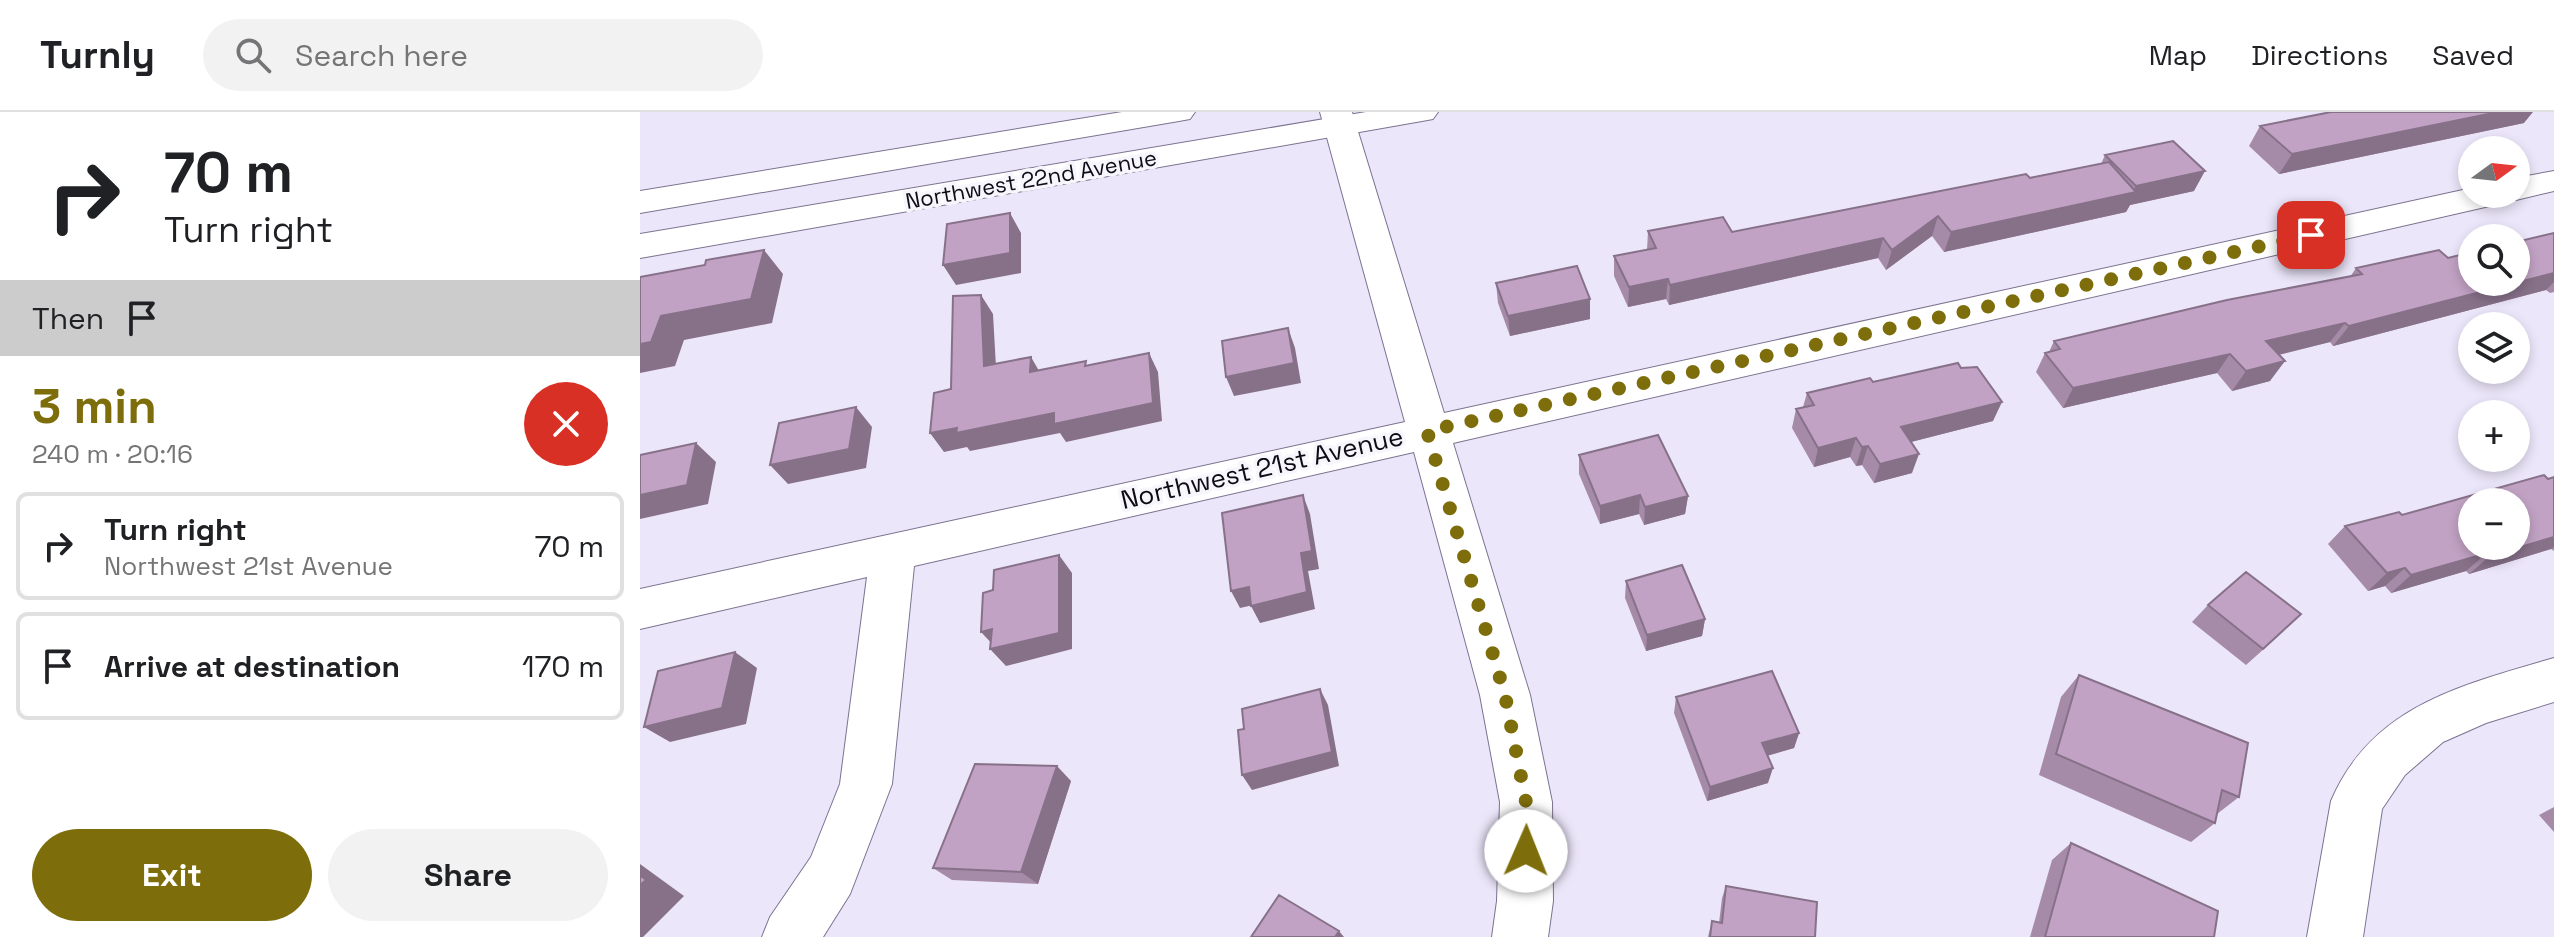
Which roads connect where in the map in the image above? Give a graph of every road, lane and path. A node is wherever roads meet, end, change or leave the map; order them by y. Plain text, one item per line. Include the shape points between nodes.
1 (1179, 112) edge
2 (1422, 112) edge
3 (1338, 119) edge
4 (2554, 181) edge
5 (2530, 186) edge
6 (640, 202) edge
7 (2458, 202) edge
8 (640, 246) edge
9 (1427, 431) junction
10 (893, 551) junction
11 (640, 609) edge
12 (2554, 680) edge
13 (790, 937) edge
14 (1520, 937) edge
15 (2335, 937) edge

1 - 6 street, Northwest 22nd Avenue
2 - 3 street, Northwest 22nd Avenue
3 - 8 street, Northwest 22nd Avenue
3 - 9 street
4 - 5 street
7 - 9 street, Northwest 21st Avenue
9 - 10 street, Northwest 21st Avenue
9 - 14 street via 1505,695 1526,802
10 - 11 street, Northwest 21st Avenue
10 - 13 street via 866,784 831,875
12 - 15 street via 2477,703 2425,726 2387,758 2357,801

